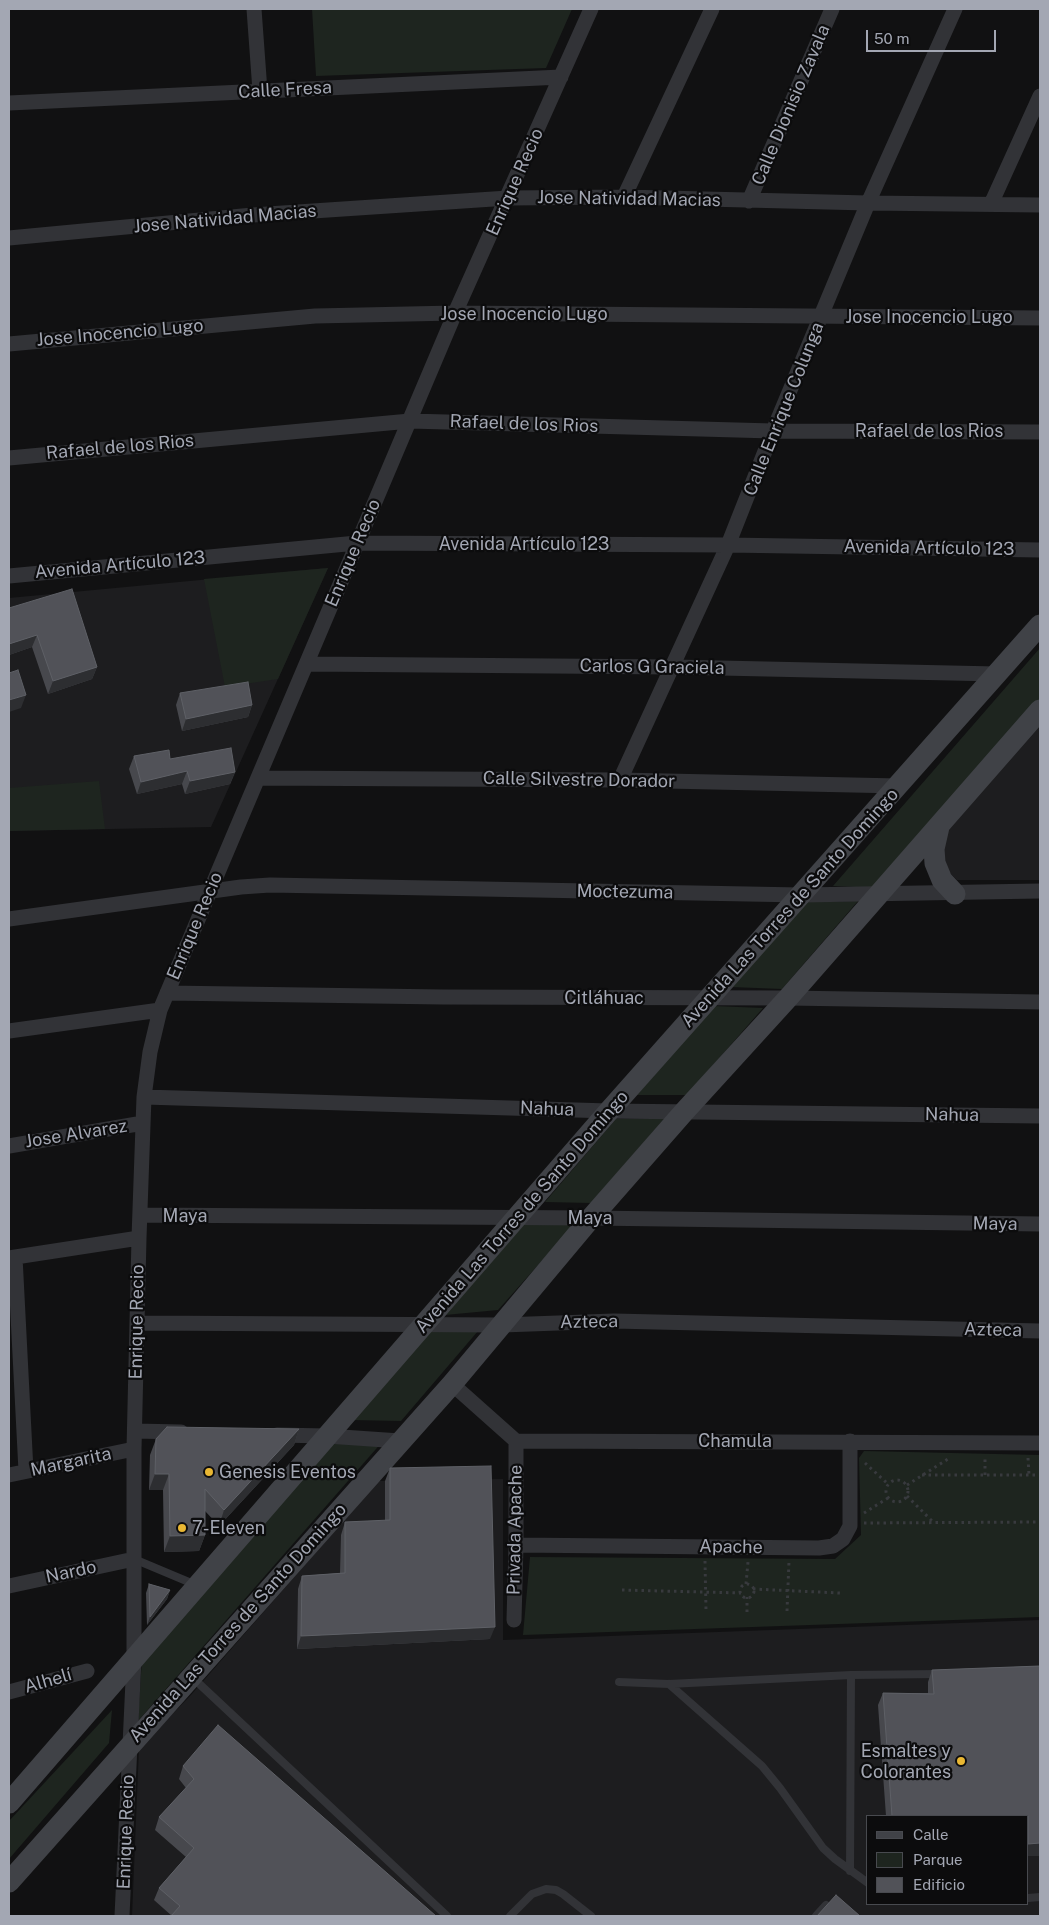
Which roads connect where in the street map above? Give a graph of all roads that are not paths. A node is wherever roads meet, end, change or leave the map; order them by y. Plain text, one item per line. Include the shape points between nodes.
1 (254, 9) edge
2 (591, 9) edge
3 (712, 9) edge
4 (832, 9) edge
5 (955, 9) edge
6 (561, 77) junction
7 (260, 91) junction
8 (1040, 96) edge
9 (9, 103) edge
10 (624, 197) junction
11 (508, 198) junction
12 (749, 201) junction
13 (868, 203) junction
14 (990, 204) junction
15 (1040, 205) edge
16 (9, 238) edge
17 (455, 313) junction
18 (822, 317) junction
19 (1040, 318) edge
20 (9, 344) edge
21 (410, 421) junction
22 (773, 431) junction
23 (1040, 432) edge
24 (9, 458) edge
25 (357, 543) junction
26 (728, 545) junction
27 (1040, 550) edge
28 (9, 576) edge
29 (1040, 625) edge
30 (307, 664) junction
31 (674, 667) junction
32 (997, 674) junction
33 (1040, 710) edge
34 (259, 778) junction
35 (620, 780) junction
36 (899, 786) junction
37 (940, 825) junction
38 (210, 891) junction
39 (1040, 891) edge
40 (955, 894) junction
41 (877, 895) junction
42 (801, 896) junction
43 (9, 919) edge
44 (168, 993) junction
45 (708, 998) junction
46 (788, 998) junction
47 (1040, 1002) edge
48 (160, 1010) junction
49 (9, 1031) edge
50 (144, 1097) junction
51 (608, 1112) junction
52 (683, 1113) junction
53 (1040, 1116) edge
54 (143, 1123) junction
55 (9, 1146) edge
56 (141, 1216) junction
57 (517, 1218) junction
58 (591, 1218) junction
59 (1040, 1224) edge
60 (139, 1238) junction
61 (12, 1258) edge
62 (137, 1322) junction
63 (425, 1324) junction
64 (502, 1325) junction
65 (1040, 1331) edge
66 (452, 1384) junction
67 (135, 1431) junction
68 (193, 1433) edge
69 (260, 1434) edge
70 (327, 1436) junction
71 (400, 1441) junction
72 (516, 1441) junction
73 (850, 1441) junction
74 (1034, 1447) edge
75 (134, 1449) junction
76 (26, 1471) junction
77 (9, 1475) edge
78 (516, 1545) junction
79 (134, 1559) junction
80 (9, 1586) edge
81 (197, 1586) junction
82 (514, 1620) dead end
83 (134, 1659) junction
84 (87, 1671) dead end
85 (950, 1674) edge
86 (851, 1675) junction
87 (190, 1676) junction
88 (619, 1682) dead end
89 (669, 1684) junction
90 (9, 1692) edge
91 (129, 1745) junction
92 (9, 1803) edge
93 (850, 1871) junction
94 (9, 1882) edge
95 (866, 1882) edge
96 (826, 1905) edge
97 (122, 1916) edge
98 (447, 1916) edge
99 (510, 1916) edge
100 (592, 1916) edge
101 (816, 1916) edge

1 - 7 street
2 - 6 street, Enrique Recio
3 - 10 street
4 - 12 street, Calle Dionisio Zavala
5 - 13 street, Calle Enrique Colunga
6 - 7 street, Calle Fresa
6 - 11 street, Enrique Recio
7 - 9 street, Calle Fresa
8 - 14 street
10 - 11 street, Jose Natividad Macias
10 - 12 street, Jose Natividad Macias
11 - 16 street, Jose Natividad Macias via 253,215
11 - 17 street, Enrique Recio
12 - 13 street, Jose Natividad Macias
13 - 14 street, Jose Natividad Macias
13 - 18 street, Calle Enrique Colunga
14 - 15 street, Jose Natividad Macias
17 - 18 street, Jose Inocencio Lugo
17 - 20 street, Jose Inocencio Lugo via 315,316
17 - 21 street, Enrique Recio
18 - 19 street, Jose Inocencio Lugo
18 - 22 street, Calle Enrique Colunga
21 - 22 street, Rafael de los Rios
21 - 24 street, Rafael de los Rios
21 - 25 street, Enrique Recio
22 - 23 street, Rafael de los Rios
22 - 26 street, Calle Enrique Colunga
25 - 26 street, Avenida Artículo 123
25 - 28 street, Avenida Artículo 123
25 - 30 street, Enrique Recio
26 - 27 street, Avenida Artículo 123
26 - 31 street, Calle Enrique Colunga
29 - 32 street, Avenida Las Torres de Santo Domingo
30 - 31 street, Carlos G Graciela
30 - 34 street, Enrique Recio
31 - 32 street, Carlos G Graciela
31 - 35 street, Calle Enrique Colunga
32 - 36 street, Avenida Las Torres de Santo Domingo
33 - 37 street, Avenida Las Torres de Santo Domingo
34 - 35 street, Calle Silvestre Dorador
34 - 38 street, Enrique Recio
35 - 36 street, Calle Silvestre Dorador
36 - 42 street, Avenida Las Torres de Santo Domingo
37 - 40 street via 934,848 935,863 942,880
37 - 41 street, Avenida Las Torres de Santo Domingo
38 - 42 street, Moctezuma via 241,886 304,884
38 - 43 street, Moctezuma
38 - 44 street, Enrique Recio
39 - 40 street, Moctezuma
40 - 41 street, Moctezuma
41 - 42 street, Moctezuma
41 - 46 street, Avenida Las Torres de Santo Domingo
42 - 45 street, Avenida Las Torres de Santo Domingo
44 - 45 street, Citláhuac
44 - 48 street, Enrique Recio
45 - 46 street, Citláhuac
45 - 51 street, Avenida Las Torres de Santo Domingo
46 - 47 street, Citláhuac
46 - 52 street, Avenida Las Torres de Santo Domingo
48 - 49 street
48 - 50 street, Enrique Recio
50 - 51 street, Nahua
50 - 54 street, Enrique Recio
51 - 52 street, Nahua
51 - 57 street, Avenida Las Torres de Santo Domingo
52 - 53 street, Nahua
52 - 58 street, Avenida Las Torres de Santo Domingo
54 - 55 street, Jose Alvarez
54 - 56 street, Enrique Recio
56 - 57 street, Maya
56 - 60 street, Enrique Recio
57 - 58 street, Maya
57 - 63 street, Avenida Las Torres de Santo Domingo
58 - 59 street, Maya
58 - 64 street, Avenida Las Torres de Santo Domingo
60 - 61 street
60 - 62 street, Enrique Recio
61 - 76 street
62 - 63 street, Azteca
62 - 67 street, Enrique Recio
63 - 64 street, Azteca
63 - 70 street, Avenida Las Torres de Santo Domingo
64 - 65 street, Azteca via 614,1321
64 - 66 street, Avenida Las Torres de Santo Domingo
66 - 71 street, Avenida Las Torres de Santo Domingo
66 - 72 street
67 - 68 street
67 - 75 street, Enrique Recio
69 - 70 street
70 - 71 street
70 - 81 street, Avenida Las Torres de Santo Domingo
71 - 87 street, Avenida Las Torres de Santo Domingo
72 - 73 street, Chamula
72 - 78 street, Privada Apache
73 - 74 street, Chamula
73 - 78 street, Apache via 850,1526 843,1539 833,1546
75 - 76 street, Margarita
75 - 79 street, Enrique Recio
76 - 77 street, Margarita
78 - 82 street, Privada Apache
79 - 80 street, Nardo
79 - 81 lane
79 - 83 street, Enrique Recio
81 - 83 street, Avenida Las Torres de Santo Domingo
83 - 91 street, Enrique Recio
83 - 92 street, Avenida Las Torres de Santo Domingo
84 - 90 street, Alhelí
85 - 86 lane
86 - 89 lane
86 - 93 lane
87 - 91 street, Avenida Las Torres de Santo Domingo
87 - 98 lane
88 - 89 lane
89 - 93 lane via 762,1766 823,1848
91 - 94 street, Avenida Las Torres de Santo Domingo
91 - 97 street, Enrique Recio
93 - 95 lane
96 - 101 lane
99 - 100 lane via 532,1894 546,1889 563,1894

